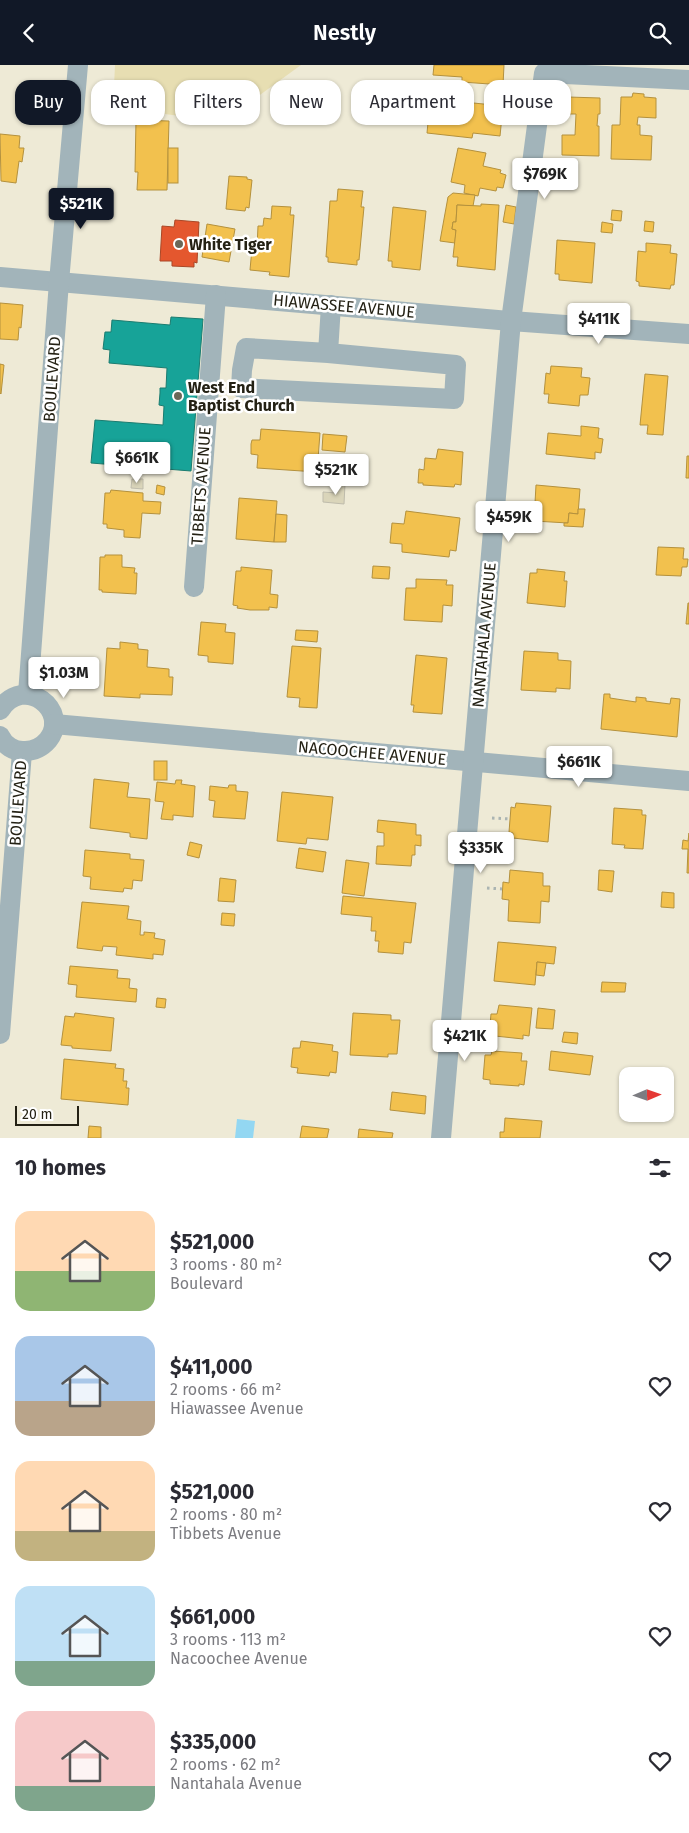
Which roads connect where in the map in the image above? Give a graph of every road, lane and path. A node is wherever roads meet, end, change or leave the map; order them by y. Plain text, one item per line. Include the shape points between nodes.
1 (78, 65) edge
2 (689, 80) edge
3 (0, 277) edge
4 (59, 282) junction
5 (216, 295) junction
6 (331, 305) junction
7 (511, 321) junction
8 (689, 334) edge
9 (328, 353) junction
10 (209, 387) junction
11 (241, 388) junction
12 (194, 587) dead end
13 (28, 694) junction
14 (0, 709) edge
15 (54, 724) junction
16 (0, 736) edge
17 (22, 752) junction
18 (473, 761) junction
19 (689, 781) edge
20 (492, 818) dead end
21 (510, 819) dead end
22 (487, 888) dead end
23 (502, 889) dead end
24 (0, 1034) edge
25 (441, 1138) edge

1 - 4 street, BOULEVARD
2 - 7 street, NANTAHALA AVENUE via 544,73
3 - 4 street, HIAWASSEE AVENUE
4 - 5 street, HIAWASSEE AVENUE
4 - 13 street, BOULEVARD
5 - 6 street, HIAWASSEE AVENUE
5 - 10 street, TIBBETS AVENUE
6 - 7 street, HIAWASSEE AVENUE
6 - 9 street
7 - 8 street, HIAWASSEE AVENUE
7 - 18 street, NANTAHALA AVENUE
9 - 11 street via 246,349
9 - 11 street via 456,365 454,399
10 - 11 street
10 - 12 street, TIBBETS AVENUE
13 - 14 street via 17,695
13 - 15 street via 39,697 48,705
15 - 17 street, BOULEVARD via 51,737 44,745
15 - 18 street, NACOOCHEE AVENUE
16 - 17 street, BOULEVARD via 11,748
17 - 24 street, BOULEVARD
18 - 19 street, NACOOCHEE AVENUE
18 - 25 street, NANTAHALA AVENUE
20 - 21 path
22 - 23 path

